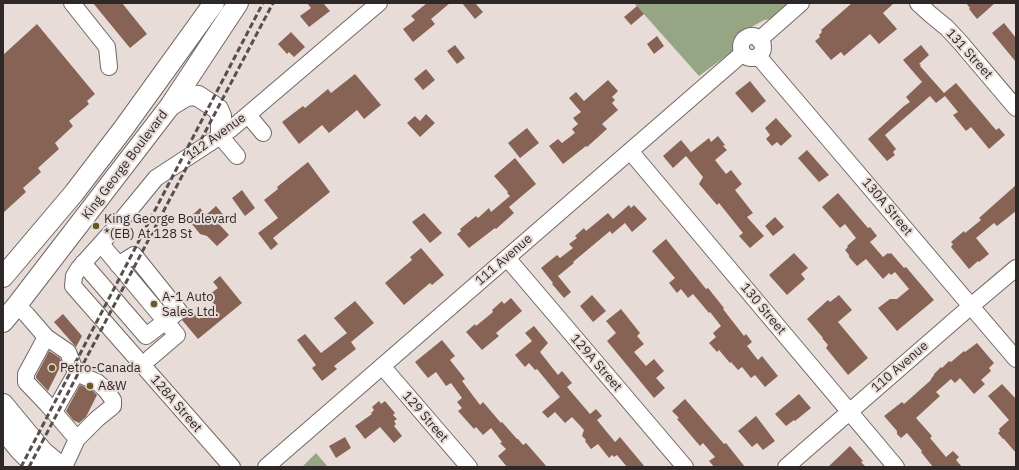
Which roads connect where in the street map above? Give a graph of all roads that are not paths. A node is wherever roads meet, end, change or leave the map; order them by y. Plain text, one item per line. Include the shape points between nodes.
1 (72, 3) edge
2 (214, 3) edge
3 (238, 3) edge
4 (379, 3) edge
5 (800, 3) edge
6 (918, 3) edge
7 (750, 55) junction
8 (109, 67) dead end
9 (170, 106) junction
10 (1016, 108) edge
11 (248, 115) junction
12 (264, 133) dead end
13 (220, 136) junction
14 (630, 151) junction
15 (237, 156) dead end
16 (100, 244) junction
17 (506, 258) junction
18 (83, 263) junction
19 (1016, 268) edge
20 (3, 277) edge
21 (73, 286) joint
22 (17, 305) junction
23 (971, 306) junction
24 (165, 321) junction
25 (3, 322) edge
26 (46, 337) junction
27 (150, 358) dead end
28 (1016, 359) edge
29 (382, 366) junction
30 (76, 373) junction
31 (3, 404) edge
32 (849, 411) junction
33 (54, 412) junction
34 (3, 429) edge
35 (77, 439) junction
36 (37, 467) edge
37 (61, 467) edge
38 (64, 467) edge
39 (232, 467) edge
40 (266, 467) edge
41 (469, 467) edge
42 (685, 467) edge
43 (786, 467) edge
44 (896, 467) edge

1 - 8 street via 107,47
2 - 20 main road, King George Boulevard via 78,188
3 - 9 main road, King George Boulevard
4 - 11 street, 112 Avenue
5 - 7 street via 759,40 762,43 761,53
6 - 10 street, 131 Street via 947,28
7 - 14 street, 111 Avenue
7 - 23 street, 130A Street
9 - 13 main road via 190,95 198,96 218,109 221,116
9 - 22 main road, King George Boulevard
11 - 12 street
11 - 13 street, 112 Avenue
13 - 15 street
13 - 16 street, 112 Avenue via 156,178
14 - 17 street, 111 Avenue
14 - 32 street, 130 Street
16 - 18 street, 112 Avenue
16 - 24 street
17 - 29 street, 111 Avenue
17 - 42 street, 129A Street
18 - 21 street, 112 Avenue via 74,276
18 - 24 street via 146,336
19 - 23 street, 110 Avenue
21 - 39 street, 128A Street
22 - 25 main road, King George Boulevard
22 - 26 street
23 - 28 street, 130A Street
23 - 32 street, 110 Avenue
24 - 27 street via 177,335
26 - 30 street via 68,352
26 - 33 street via 26,374 26,382
29 - 40 street, 111 Avenue
29 - 41 street, 129 Street
30 - 33 street
30 - 35 street via 97,382 113,400 113,406
31 - 37 main road via 43,452
32 - 43 street, 110 Avenue
32 - 44 street, 130 Street
33 - 35 street
34 - 36 main road
35 - 38 street

